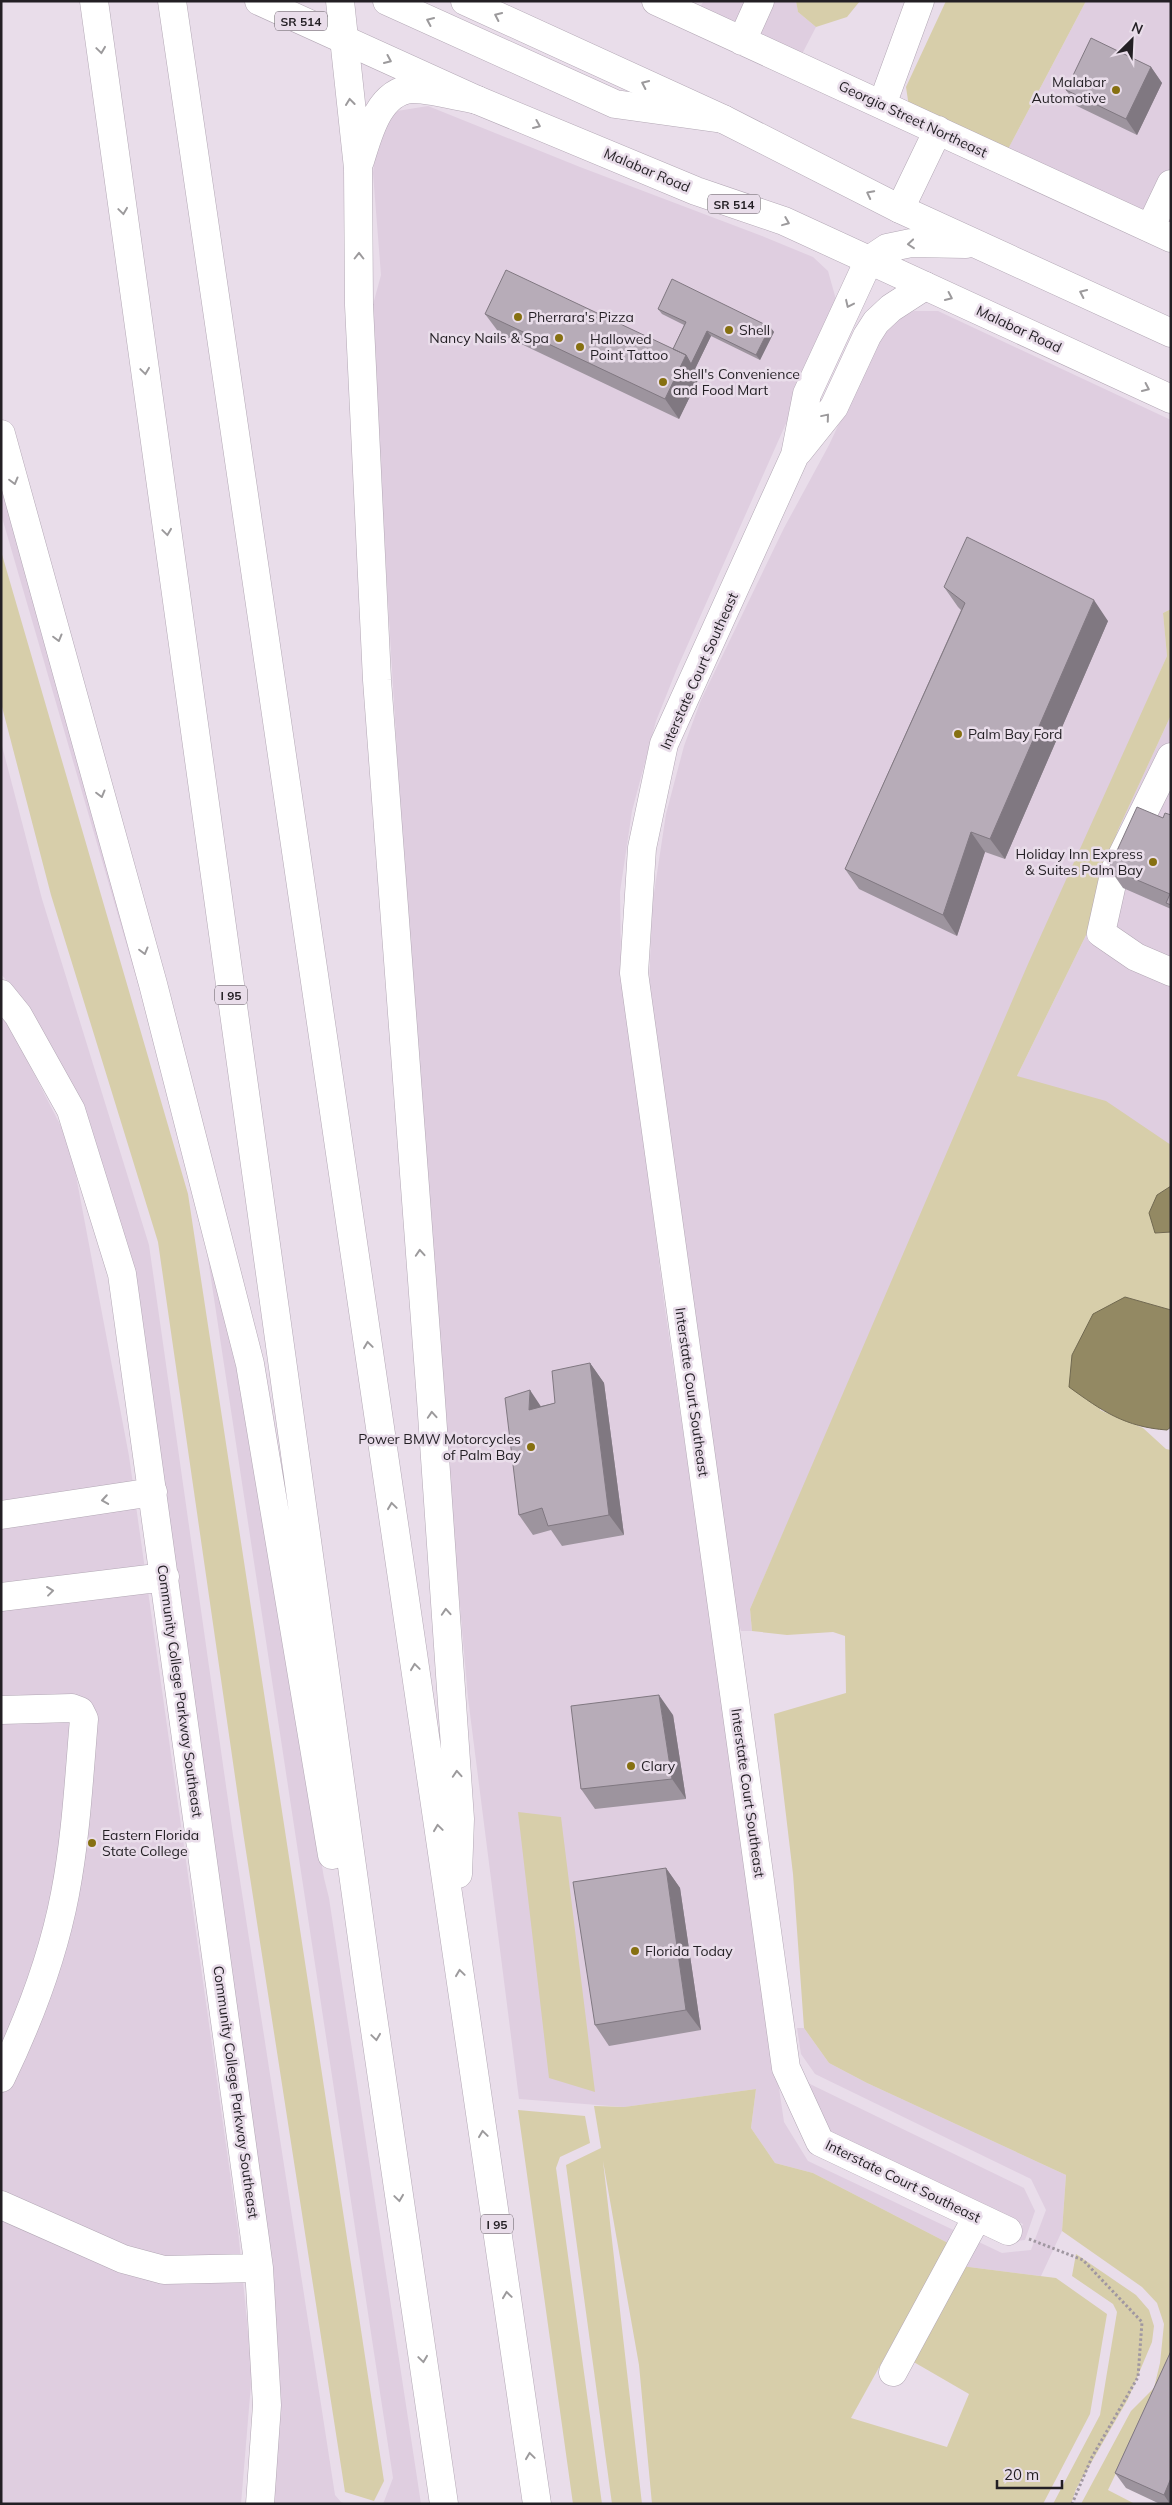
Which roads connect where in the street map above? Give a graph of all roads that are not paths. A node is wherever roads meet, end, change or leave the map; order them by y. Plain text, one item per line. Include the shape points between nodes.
1 (94, 1) edge
2 (259, 1) edge
3 (340, 1) edge
4 (387, 1) edge
5 (465, 1) edge
6 (656, 1) edge
7 (760, 1) edge
8 (920, 1) edge
9 (173, 9) edge
10 (343, 40) junction
11 (742, 41) junction
12 (477, 100) junction
13 (882, 105) junction
14 (723, 119) junction
15 (938, 130) junction
16 (358, 168) junction
17 (1171, 184) edge
18 (900, 209) junction
19 (1160, 233) edge
20 (977, 244) junction
21 (869, 260) junction
22 (925, 286) junction
23 (1171, 333) edge
24 (1171, 399) edge
25 (1, 434) edge
26 (795, 455) junction
27 (1171, 757) edge
28 (1164, 786) edge
29 (1171, 972) edge
30 (1, 994) edge
31 (153, 1492) junction
32 (1, 1515) edge
33 (164, 1577) junction
34 (1, 1597) edge
35 (1, 1710) edge
36 (456, 1945) junction
37 (369, 1989) junction
38 (1, 2078) edge
39 (1, 2205) edge
40 (977, 2217) junction
41 (1008, 2231) road end
42 (259, 2268) junction
43 (893, 2372) dead end
44 (260, 2504) edge
45 (444, 2504) edge
46 (538, 2504) edge

1 -> 37 main road, I 95
2 - 10 main road, Malabar Road / SR 514
3 - 10 main road
14 -> 4 main road via 615,104
14 -> 5 main road
6 - 11 main road, Georgia Street Northeast
7 - 11 main road
8 - 13 main road
36 -> 9 main road, I 95
10 -> 12 main road, Malabar Road / SR 514
16 -> 10 main road
11 - 13 main road, Georgia Street Northeast
12 - 16 main road via 411,89 389,98 378,113
12 -> 21 main road, Malabar Road / SR 514 via 696,191 784,221
13 - 15 main road, Georgia Street Northeast
18 -> 14 main road
15 - 18 main road
15 - 19 main road, Georgia Street Northeast
36 -> 16 main road via 460,1819 377,680 359,305
17 - 19 main road
18 - 20 main road
20 -> 21 main road via 911,243 887,248
23 -> 20 main road
21 - 22 main road, Malabar Road / SR 514
21 -> 26 main road, Interstate Court Southeast via 807,394
22 -> 24 main road, Malabar Road / SR 514
26 -> 22 main road, Interstate Court Southeast via 834,407 876,322
25 -> 37 main road via 154,984 250,1364 335,1875
26 - 40 main road, Interstate Court Southeast via 664,744 642,848 634,973 786,2068 820,2142
27 - 28 main road
28 - 29 main road via 1115,870 1101,933 1136,957
30 - 31 main road, Community College Parkway Southeast via 18,1015 72,1110 122,1274
31 -> 32 main road
31 - 33 main road, Community College Parkway Southeast
34 -> 33 main road
33 - 42 main road, Community College Parkway Southeast
35 - 38 main road via 72,1708 80,1711 84,1719 65,1894 29,2014
46 -> 36 main road, I 95
37 -> 45 main road, I 95
39 - 42 main road via 123,2259 164,2270
40 - 41 main road, Interstate Court Southeast
40 - 43 main road
42 - 44 main road, Community College Parkway Southeast via 267,2405

